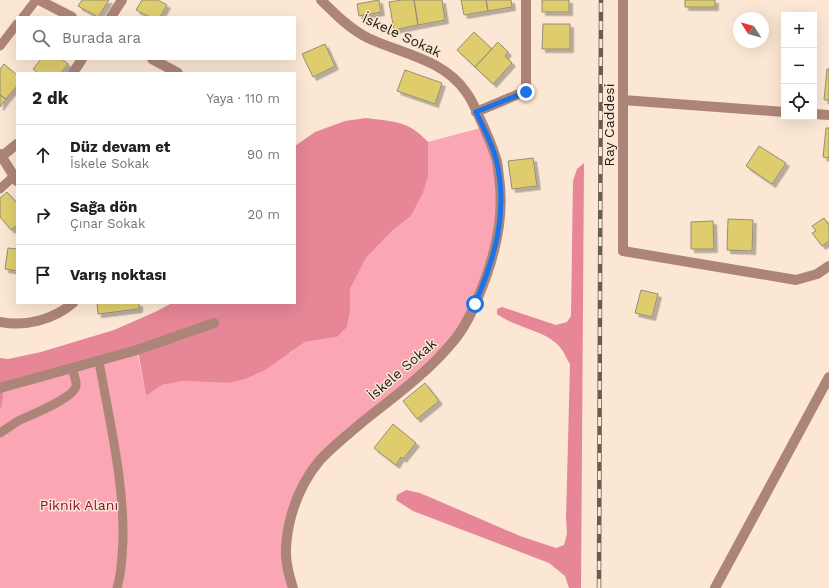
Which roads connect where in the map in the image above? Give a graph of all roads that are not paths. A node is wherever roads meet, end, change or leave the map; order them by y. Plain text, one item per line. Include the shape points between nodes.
1 (38, 0) edge
2 (122, 0) edge
3 (321, 0) edge
4 (526, 0) edge
5 (623, 0) edge
6 (24, 16) edge
7 (70, 16) edge
8 (112, 16) edge
9 (16, 25) edge
10 (0, 46) edge
11 (81, 60) edge
12 (154, 60) edge
13 (74, 72) edge
14 (176, 72) edge
15 (623, 100) junction
16 (476, 112) junction
17 (781, 112) edge
18 (817, 114) edge
19 (829, 116) edge
20 (16, 145) edge
21 (1, 155) edge
22 (16, 179) edge
23 (0, 189) edge
24 (829, 266) edge
25 (72, 304) edge
26 (0, 322) edge
27 (214, 323) dead end
28 (100, 361) junction
29 (72, 368) junction
30 (829, 377) edge
31 (0, 388) edge
32 (0, 433) edge
33 (117, 588) edge
34 (293, 588) edge
35 (715, 588) edge

1 - 6 lane
1 - 7 street
2 - 8 street
3 - 16 street, İskele Sokak via 344,22 366,37 435,64 452,76 466,92
4 - 16 street via 526,92
5 - 15 street, Ray Caddesi
9 - 10 lane
11 - 13 street
12 - 14 street
15 - 17 street
15 - 24 street, Ray Caddesi via 623,251 796,280 816,274
16 - 34 street, İskele Sokak via 496,159 502,192 498,236 484,284 465,325 453,343 432,365 338,442 320,460 307,479 298,498 287,535 287,568
18 - 19 street
20 - 21 street
21 - 22 street
22 - 23 lane
25 - 26 street via 44,319 17,323
27 - 28 street
28 - 29 street
28 - 33 lane via 123,515 120,579
29 - 31 street
29 - 32 lane via 76,386 73,392
30 - 35 street

